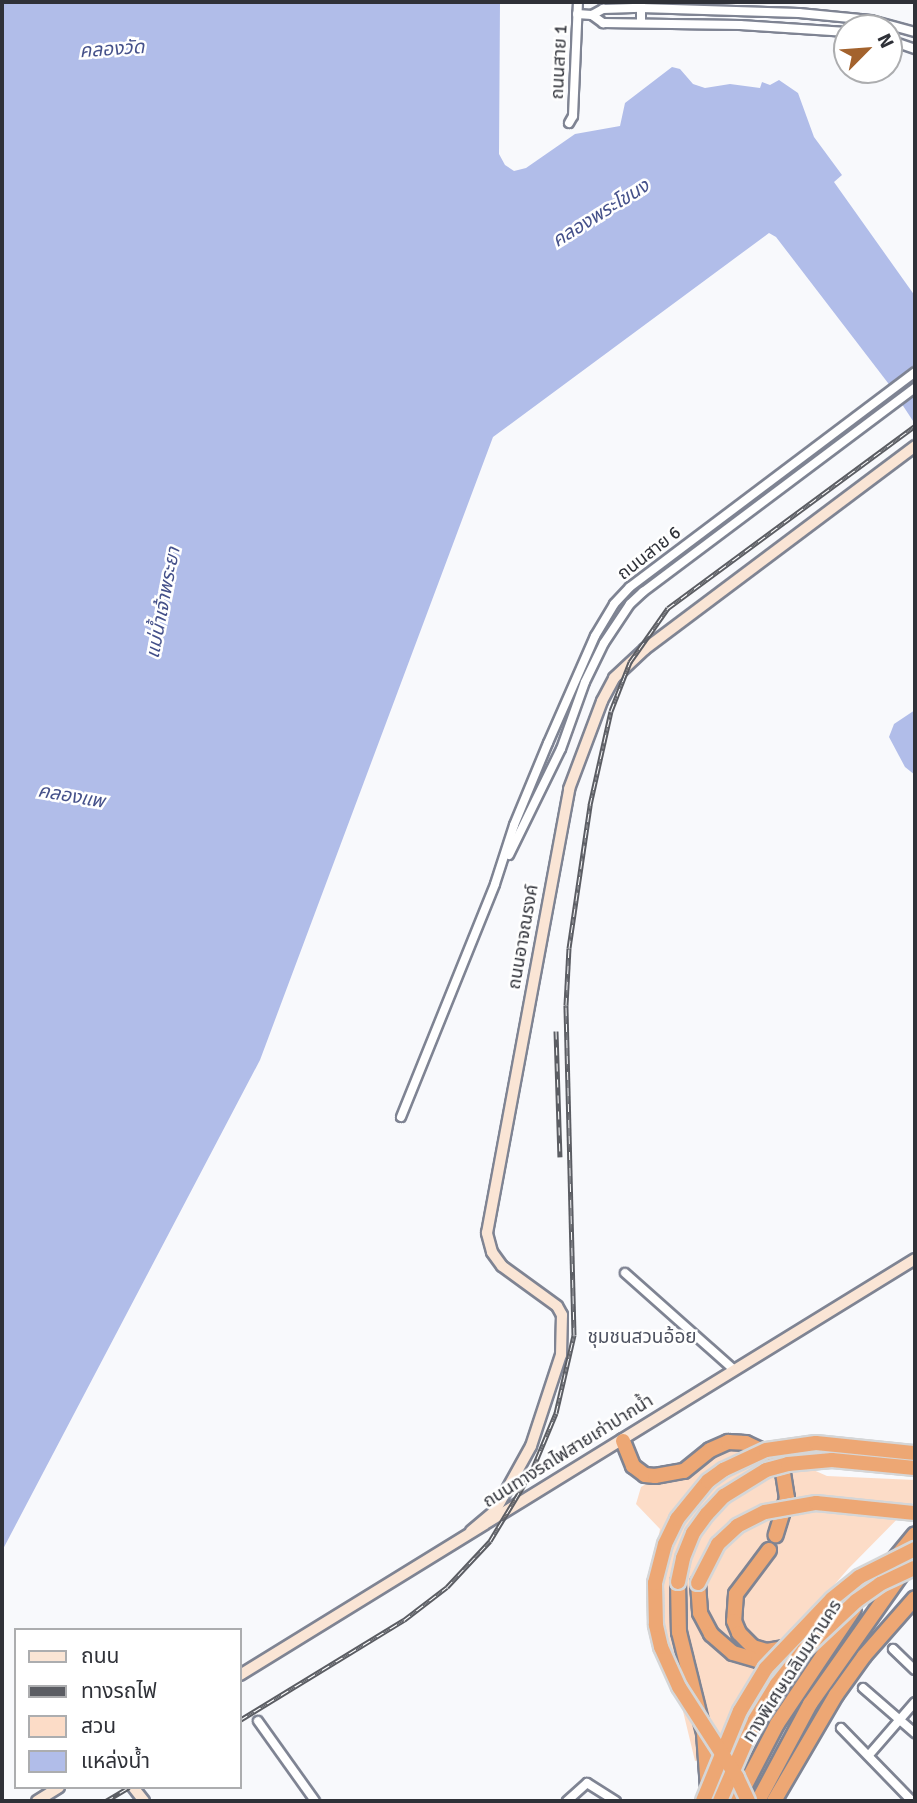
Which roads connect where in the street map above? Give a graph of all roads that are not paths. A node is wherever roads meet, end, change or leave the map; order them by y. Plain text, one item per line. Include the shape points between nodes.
1 (578, 2) edge
2 (740, 2) edge
3 (641, 5) edge
4 (739, 12) junction
5 (577, 14) junction
6 (592, 15) junction
7 (641, 23) junction
8 (740, 25) junction
9 (833, 31) edge
10 (915, 32) edge
11 (569, 123) dead end
12 (915, 372) edge
13 (915, 388) edge
14 (915, 446) edge
15 (495, 884) junction
16 (401, 1117) dead end
17 (915, 1259) edge
18 (625, 1273) dead end
19 (733, 1369) junction
20 (623, 1441) junction
21 (915, 1453) edge
22 (915, 1468) edge
23 (915, 1513) edge
24 (471, 1531) junction
25 (915, 1534) edge
26 (776, 1535) dead end
27 (769, 1550) dead end
28 (915, 1552) edge
29 (915, 1568) edge
30 (915, 1598) edge
31 (802, 1642) junction
32 (893, 1649) dead end
33 (915, 1670) edge
34 (242, 1674) edge
35 (863, 1688) dead end
36 (915, 1702) edge
37 (900, 1720) junction
38 (258, 1721) dead end
39 (841, 1728) dead end
40 (915, 1733) edge
41 (869, 1755) junction
42 (56, 1789) edge
43 (37, 1801) edge
44 (315, 1801) edge
45 (567, 1801) edge
46 (616, 1801) edge
47 (707, 1801) edge
48 (720, 1801) edge
49 (737, 1801) edge
50 (748, 1801) edge
51 (758, 1801) edge
52 (774, 1801) edge
53 (912, 1801) edge

1 - 5 street, ถนนสาย 1
2 - 4 street
3 - 4 street
3 - 6 street via 603,9
3 - 7 street
4 - 8 street
4 - 10 street via 871,20
5 - 6 street
5 - 11 street, ถนนสาย 1
6 - 7 street via 603,23
7 - 8 street
8 - 9 street
12 - 15 street, ถนนสาย 6 via 620,596 595,636 548,743
13 - 15 street, ถนนสาย 6 via 643,592 617,621
14 - 24 street, ถนนอาจณรงค์ via 659,638 614,678 602,701 569,789 487,1233 502,1266 562,1315 561,1355 526,1456 495,1511
15 - 16 street, ถนนสาย 6
17 - 19 street, ถนนทางรถไฟสายเก่าปากน้ำ
18 - 19 street
19 - 20 street, ถนนทางรถไฟสายเก่าปากน้ำ
20 - 24 street, ถนนทางรถไฟสายเก่าปากน้ำ
20 - 26 highway via 634,1466 655,1476 684,1471 728,1442 746,1443 772,1455 783,1473 787,1498
21 - 50 highway, bridge via 816,1443 766,1450 708,1481 677,1519 665,1544 655,1583 661,1647 690,1707
22 - 47 highway, bridge via 832,1460 766,1470 724,1496 694,1533 678,1582 678,1632 704,1733
23 - 31 highway, bridge via 816,1503 765,1512 737,1526 718,1544 698,1583 698,1599 705,1625 721,1646 771,1661
24 - 34 street, ถนนทางรถไฟสายเก่าปากน้ำ
25 - 31 highway via 857,1582
25 - 49 highway, ทางพิเศษเฉลิมมหานคร via 839,1628
27 - 31 highway via 736,1594 734,1621 745,1641 760,1650 785,1649
28 - 47 highway, bridge via 859,1577 766,1668 740,1711
28 - 51 highway, ทางพิเศษเฉลิมมหานคร via 810,1704
29 - 48 highway, bridge via 856,1601 804,1650 755,1720
30 - 52 highway via 836,1695
32 - 33 street
35 - 37 street
36 - 37 street
37 - 40 street
37 - 41 street
38 - 44 street
39 - 41 street
41 - 53 street
42 - 43 street
45 - 46 street via 586,1783

